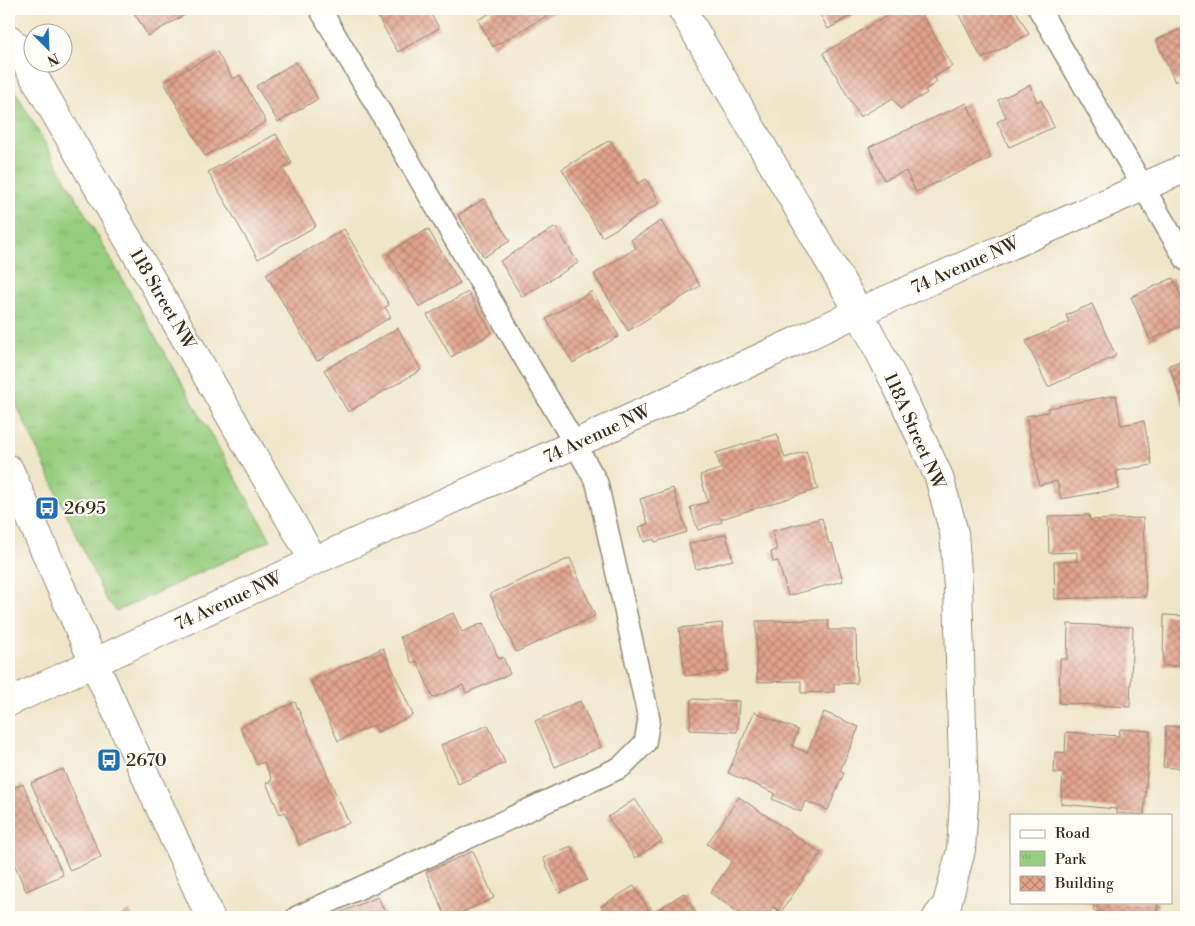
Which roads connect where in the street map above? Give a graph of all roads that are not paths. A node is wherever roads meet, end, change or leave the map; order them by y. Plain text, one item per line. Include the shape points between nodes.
1 (320, 9) edge
2 (682, 9) edge
3 (1040, 9) edge
4 (9, 39) edge
5 (1186, 168) edge
6 (1144, 187) junction
7 (1186, 260) edge
8 (859, 312) junction
9 (575, 444) junction
10 (9, 469) edge
11 (314, 561) junction
12 (94, 663) junction
13 (9, 702) edge
14 (942, 910) edge
15 (210, 917) edge
16 (297, 917) edge

1 - 9 lane
2 - 8 street, 118A Street NW
3 - 6 lane
4 - 11 street, 118 Street NW via 17,47
5 - 6 street, 74 Avenue NW
6 - 7 lane
6 - 8 street, 74 Avenue NW
8 - 9 street, 74 Avenue NW
8 - 14 street, 118A Street NW via 939,477 954,533 964,801 961,850
9 - 11 street, 74 Avenue NW
9 - 16 lane via 597,483 649,719 644,743 621,767
10 - 12 street
11 - 12 street, 74 Avenue NW
12 - 13 street, 74 Avenue NW
12 - 15 street

